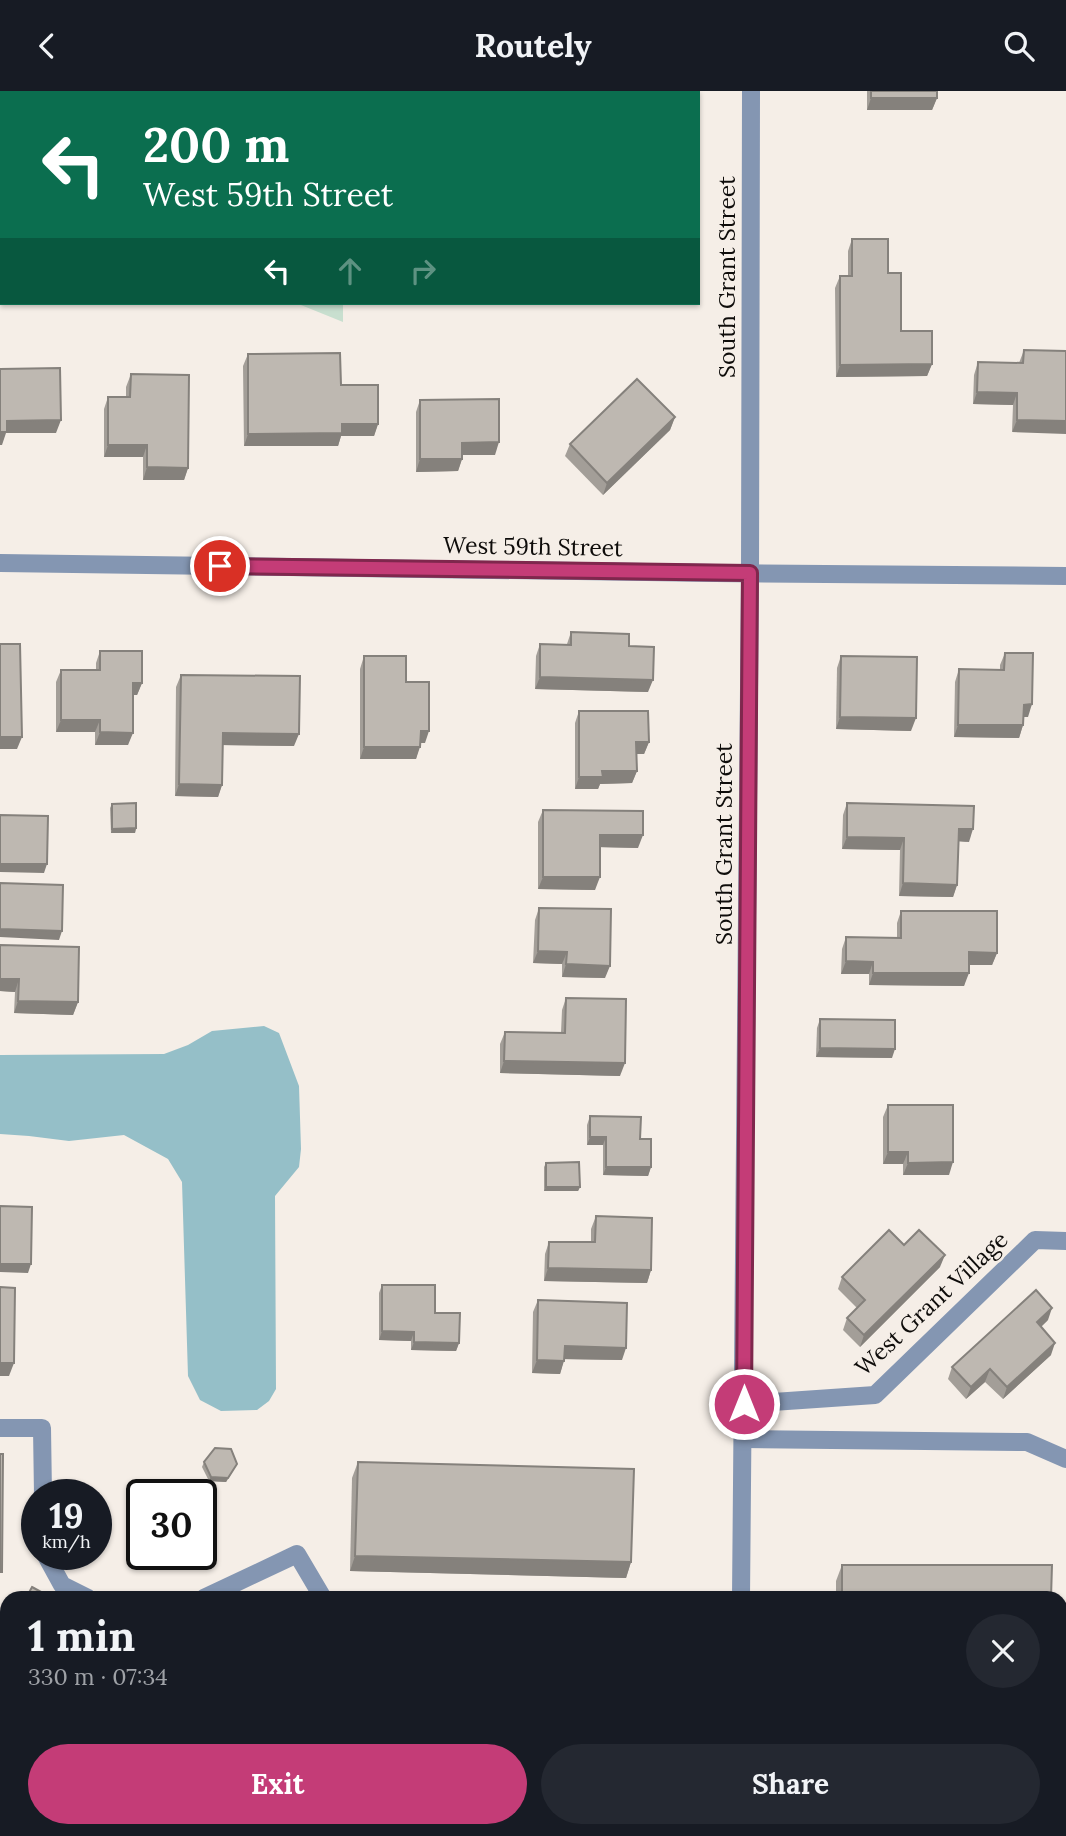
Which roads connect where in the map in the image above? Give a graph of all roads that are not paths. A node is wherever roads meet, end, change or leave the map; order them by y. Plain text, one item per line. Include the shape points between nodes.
1 (751, 91) edge
2 (0, 563) edge
3 (750, 573) junction
4 (1066, 576) edge
5 (1066, 1241) edge
6 (744, 1404) junction
7 (0, 1428) edge
8 (744, 1439) junction
9 (1066, 1459) edge
10 (43, 1479) edge
11 (54, 1570) edge
12 (74, 1591) edge
13 (219, 1591) edge
14 (319, 1591) edge
15 (741, 1591) edge

1 - 3 street, South Grant Street
2 - 3 street, West 59th Street
3 - 4 street, West 59th Street
3 - 6 street, South Grant Street
5 - 6 street, West Grant Village via 1035,1240 875,1395
6 - 8 street, South Grant Street
7 - 10 street via 42,1428
8 - 9 street via 1027,1442
8 - 15 street, South Grant Street
11 - 12 street via 62,1585
13 - 14 street via 297,1554

